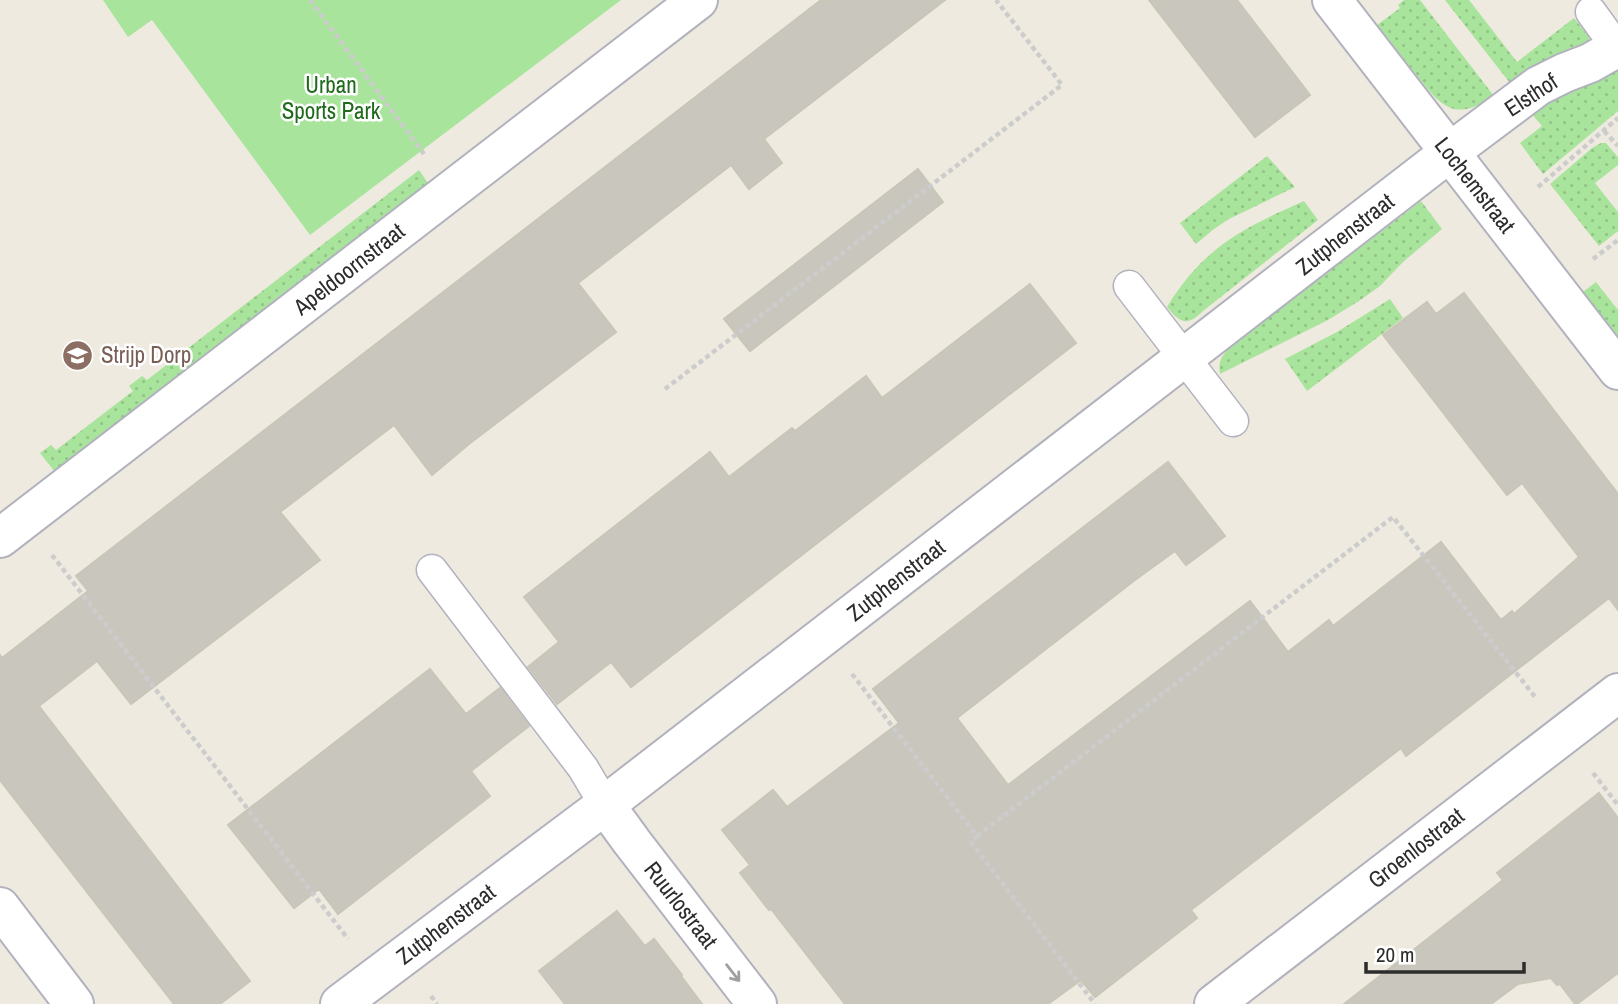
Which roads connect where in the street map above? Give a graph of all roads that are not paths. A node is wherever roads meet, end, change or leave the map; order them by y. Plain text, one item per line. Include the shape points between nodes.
1 (698, 0) edge
2 (1332, 0) edge
3 (1591, 12) dead end
4 (1617, 48) edge
5 (1450, 152) junction
6 (1129, 286) dead end
7 (1185, 357) junction
8 (1618, 370) edge
9 (1233, 421) dead end
10 (0, 538) edge
11 (432, 570) dead end
12 (1618, 692) edge
13 (606, 805) junction
14 (7, 930) edge
15 (74, 1004) edge
16 (340, 1004) edge
17 (757, 1004) edge
18 (1214, 1004) edge

1 - 10 street, Apeldoornstraat
2 - 5 street, Lochemstraat
3 - 4 lane
4 - 5 street, Elsthof via 1538,86
5 - 7 street, Zutphenstraat
5 - 8 street, Lochemstraat
6 - 7 lane
7 - 9 lane
7 - 13 street, Zutphenstraat
11 - 13 lane via 583,768
12 - 18 street, Groenlostraat
13 - 16 street, Zutphenstraat
13 -> 17 street, Ruurlostraat
14 - 15 street

